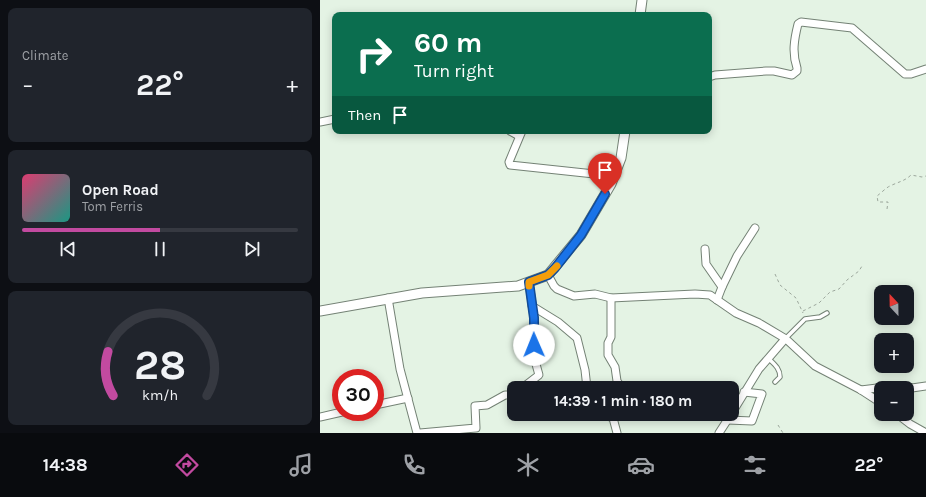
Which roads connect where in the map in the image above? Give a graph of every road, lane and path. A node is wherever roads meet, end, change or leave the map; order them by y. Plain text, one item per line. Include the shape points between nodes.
1 (642, 0) edge
2 (640, 12) edge
3 (926, 69) edge
4 (712, 76) edge
5 (332, 120) edge
6 (320, 122) edge
7 (520, 134) edge
8 (625, 134) edge
9 (613, 176) junction
10 (926, 176) edge
11 (888, 209) dead end
12 (755, 228) dead end
13 (705, 249) dead end
14 (862, 266) dead end
15 (775, 274) dead end
16 (548, 275) junction
17 (529, 282) junction
18 (722, 286) junction
19 (388, 298) junction
20 (611, 298) junction
21 (716, 300) junction
22 (532, 306) junction
23 (320, 310) edge
24 (803, 311) junction
25 (827, 313) dead end
26 (804, 318) junction
27 (785, 339) junction
28 (768, 358) junction
29 (531, 381) edge
30 (586, 381) edge
31 (618, 381) edge
32 (775, 382) dead end
33 (926, 386) edge
34 (861, 390) junction
35 (744, 392) junction
36 (507, 395) edge
37 (408, 398) junction
38 (874, 398) edge
39 (739, 401) edge
40 (384, 403) edge
41 (332, 414) edge
42 (320, 417) edge
43 (739, 418) edge
44 (616, 421) edge
45 (727, 421) edge
46 (907, 421) edge
47 (778, 425) dead end
48 (417, 433) edge
49 (420, 433) edge
50 (617, 433) edge
51 (719, 433) edge
52 (783, 433) edge
53 (926, 433) edge

1 - 2 street
3 - 4 street via 905,74 852,28 801,22 798,24 794,39 793,51 797,72 795,74 766,71
5 - 6 street
7 - 9 street via 510,165
8 - 9 street via 621,158
9 - 16 street via 581,235
10 - 11 path via 911,175 877,196 878,202 888,202
12 - 18 street
13 - 18 street via 706,264
14 - 24 path via 859,272 839,289 830,292 820,303
15 - 24 path via 780,285 796,298
16 - 17 street
16 - 20 street via 557,289 574,296 595,294
17 - 19 street via 518,286 459,289
17 - 22 street
18 - 21 street
19 - 23 street
19 - 37 street via 400,369
20 - 21 street via 695,294 710,295
20 - 31 street via 611,337 608,355 615,367
21 - 27 street
22 - 29 street via 534,357 539,375
22 - 30 street via 578,338
24 - 26 path
25 - 26 lane via 820,317
26 - 27 lane
27 - 28 street
27 - 34 street via 815,366
28 - 32 lane via 780,371 780,377
28 - 35 street
33 - 34 street via 893,386
34 - 38 street
35 - 39 street
35 - 43 street via 762,394 752,421
36 - 49 street via 487,405 475,406 476,428
37 - 40 street
37 - 48 street
41 - 42 street
44 - 50 street
45 - 51 street
46 - 53 street
47 - 52 path

